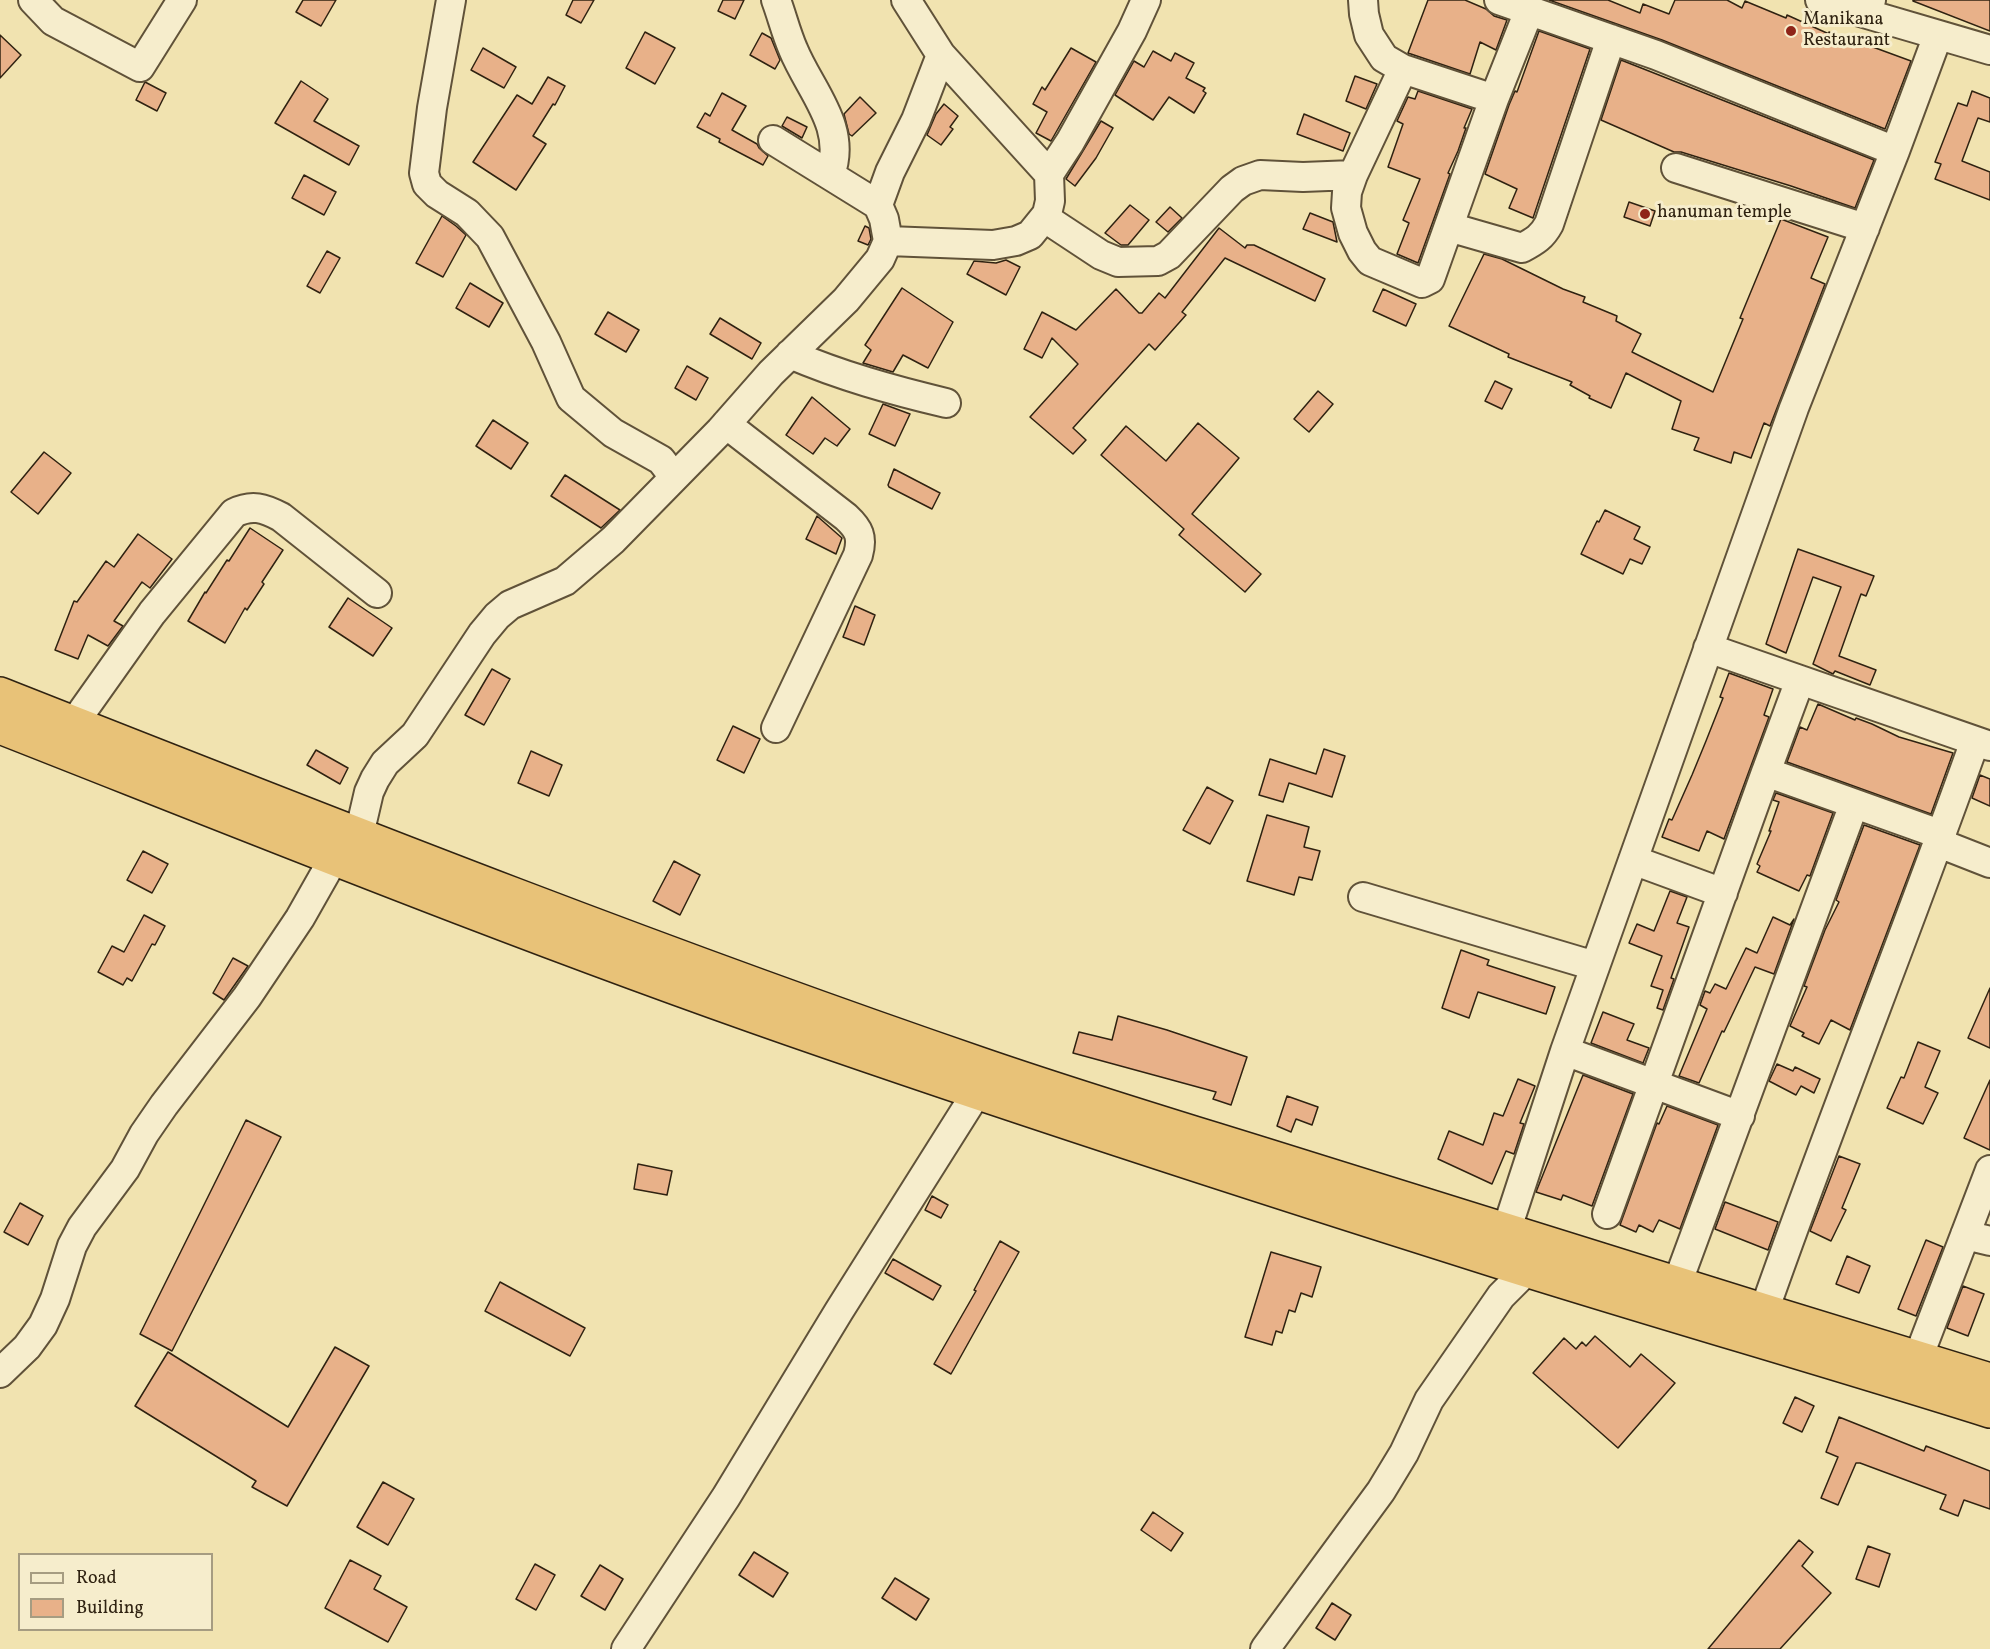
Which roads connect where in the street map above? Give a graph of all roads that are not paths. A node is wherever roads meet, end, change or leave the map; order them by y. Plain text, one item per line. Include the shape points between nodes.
1 (33, 0) edge
2 (182, 0) edge
3 (451, 0) edge
4 (776, 0) edge
5 (906, 0) edge
6 (1146, 0) edge
7 (1363, 0) edge
8 (1499, 0) edge
9 (1820, 0) edge
10 (1869, 7) edge
11 (1529, 11) junction
12 (1938, 35) junction
13 (1611, 39) junction
14 (1990, 50) edge
15 (941, 55) junction
16 (1403, 69) junction
17 (1494, 99) junction
18 (773, 140) dead end
19 (1895, 151) junction
20 (1676, 168) dead end
21 (1049, 174) junction
22 (830, 175) junction
23 (1353, 175) junction
24 (878, 205) junction
25 (1045, 218) junction
26 (1449, 227) junction
27 (1865, 228) junction
28 (888, 241) junction
29 (790, 354) junction
30 (946, 403) dead end
31 (726, 424) junction
32 (674, 477) junction
33 (377, 593) dead end
34 (1708, 648) junction
35 (1800, 680) junction
36 (0, 694) edge
37 (74, 723) junction
38 (0, 727) edge
39 (776, 728) dead end
40 (1983, 744) edge
41 (1766, 772) junction
42 (1854, 804) junction
43 (1940, 839) junction
44 (347, 852) junction
45 (1633, 860) junction
46 (1990, 863) edge
47 (1723, 893) junction
48 (1364, 897) dead end
49 (1595, 966) junction
50 (1565, 1052) junction
51 (1654, 1084) junction
52 (977, 1092) junction
53 (1740, 1116) junction
54 (1990, 1170) edge
55 (1607, 1214) dead end
56 (1977, 1238) edge
57 (1501, 1246) junction
58 (1527, 1270) junction
59 (1677, 1284) junction
60 (1764, 1311) junction
61 (1918, 1358) junction
62 (0, 1373) edge
63 (1990, 1380) edge
64 (1990, 1411) edge
65 (626, 1649) edge
66 (1265, 1649) edge

1 - 2 street via 53,21 140,68
3 - 32 street via 432,108 424,173 427,184 467,213 490,237 571,398 614,433 661,460
4 - 22 street via 793,50 827,113 835,147
5 - 15 street
6 - 21 street
7 - 16 street via 1370,35 1384,58
8 - 11 street
9 - 10 street
10 - 12 street
11 - 13 street
11 - 17 street
12 - 14 street
12 - 19 street
13 - 19 street
13 - 26 street via 1543,235 1522,248
15 - 21 street
15 - 24 street
16 - 17 street
16 - 23 street
17 - 26 street
18 - 22 street
19 - 27 street
20 - 27 street
21 - 25 street via 1050,201
22 - 24 street
23 - 25 street via 1260,175 1243,181 1158,261 1118,262
23 - 26 street via 1346,208 1353,232 1370,261 1422,283 1430,279
24 - 28 street
25 - 28 street via 1030,235 993,245
27 - 34 street via 1794,408
28 - 29 street via 879,259 846,300
29 - 30 street via 870,384
29 - 31 street
31 - 32 street
31 - 39 street via 846,517 861,538 858,555
32 - 44 street via 582,568 565,581 510,605 497,616 416,735 385,763 369,792
33 - 37 street via 281,516 264,508 244,508 234,513 152,613
34 - 35 street
34 - 45 street
35 - 40 street
35 - 41 street
36 - 37 highway
37 - 44 highway
38 - 44 highway
40 - 43 street
41 - 42 street
41 - 47 street
42 - 43 street
42 - 53 street
43 - 46 street
43 - 60 street via 1811,1176
44 - 52 highway via 645,976
44 - 57 highway via 761,987
44 - 62 street via 247,997 164,1105 125,1169 82,1227 42,1326
45 - 47 street
45 - 49 street
47 - 51 street
48 - 49 street
49 - 50 street
50 - 51 street
50 - 57 street
51 - 53 street
51 - 55 street
52 - 57 highway
52 - 65 street via 726,1497
53 - 59 street
54 - 56 street
56 - 61 street
57 - 58 highway
57 - 59 highway
58 - 64 highway
58 - 66 street via 1501,1296 1429,1400 1381,1491
59 - 60 highway
60 - 61 highway
61 - 63 highway

